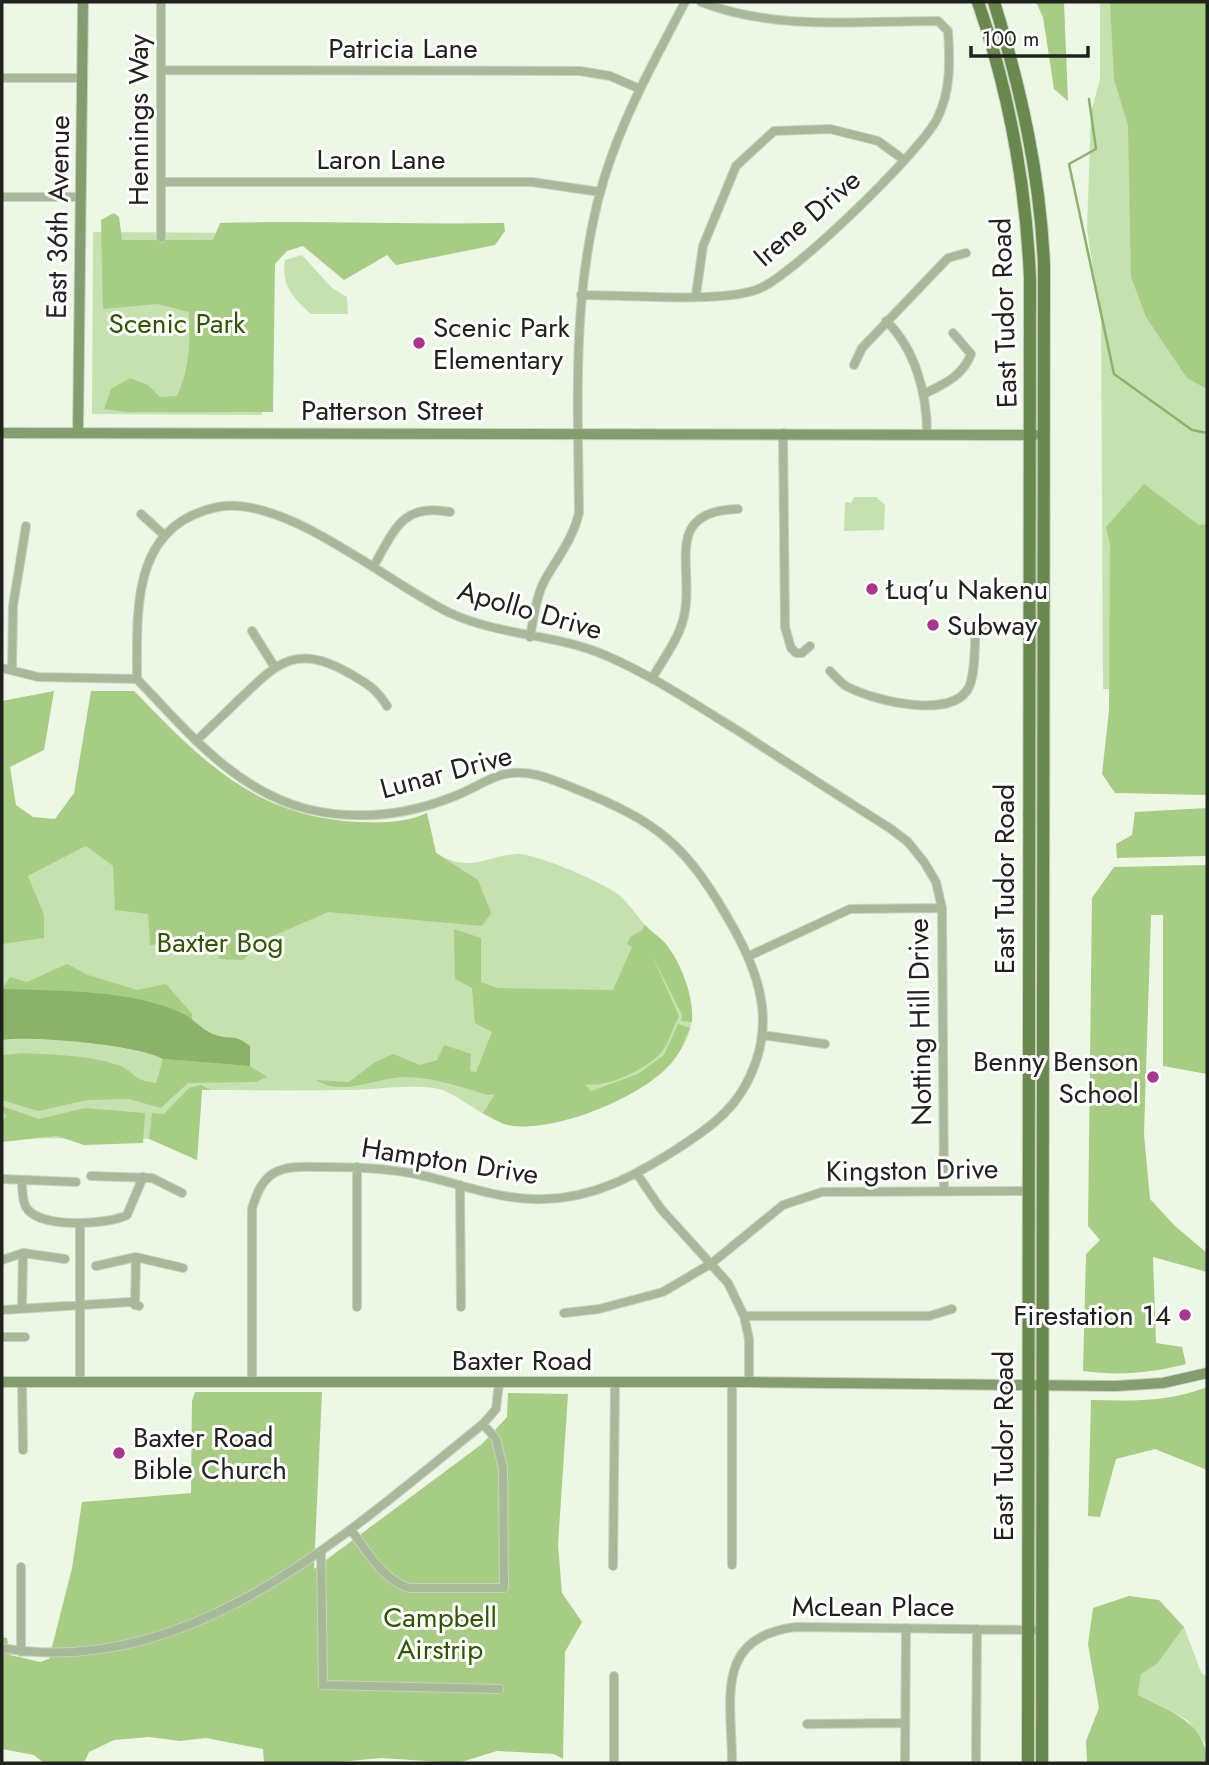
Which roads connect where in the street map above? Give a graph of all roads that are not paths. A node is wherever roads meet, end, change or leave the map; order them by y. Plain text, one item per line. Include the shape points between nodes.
1 (82, 2) edge
2 (160, 2) edge
3 (685, 2) edge
4 (701, 2) edge
5 (978, 2) edge
6 (994, 2) edge
7 (162, 70) junction
8 (2, 78) edge
9 (83, 78) junction
10 (640, 89) junction
11 (904, 160) junction
12 (161, 182) junction
13 (600, 192) junction
14 (2, 197) edge
15 (81, 197) junction
16 (161, 237) dead end
17 (966, 253) dead end
18 (581, 295) junction
19 (696, 295) junction
20 (886, 321) junction
21 (953, 333) dead end
22 (854, 365) dead end
23 (924, 394) junction
24 (2, 433) edge
25 (78, 433) junction
26 (783, 433) junction
27 (927, 433) junction
28 (579, 434) junction
29 (1038, 435) junction
30 (738, 509) dead end
31 (450, 512) dead end
32 (141, 514) dead end
33 (26, 526) dead end
34 (164, 535) junction
35 (373, 567) junction
36 (1028, 626) junction
37 (1042, 626) junction
38 (252, 631) dead end
39 (530, 637) junction
40 (810, 646) dead end
41 (274, 666) junction
42 (2, 668) edge
43 (12, 670) junction
44 (830, 671) dead end
45 (653, 677) junction
46 (137, 679) junction
47 (387, 706) dead end
48 (196, 741) junction
49 (891, 829) joint
50 (942, 908) junction
51 (749, 956) junction
52 (762, 1035) junction
53 (825, 1044) dead end
54 (358, 1167) junction
55 (637, 1174) junction
56 (91, 1177) dead end
57 (143, 1177) junction
58 (2, 1179) edge
59 (22, 1180) junction
60 (76, 1182) dead end
61 (460, 1185) junction
62 (944, 1189) junction
63 (1028, 1191) junction
64 (1042, 1191) junction
65 (182, 1193) dead end
66 (80, 1223) junction
67 (23, 1253) junction
68 (136, 1257) junction
69 (65, 1259) dead end
70 (2, 1260) edge
71 (712, 1263) junction
72 (96, 1266) dead end
73 (183, 1269) dead end
74 (22, 1307) junction
75 (80, 1307) junction
76 (357, 1307) dead end
77 (461, 1307) dead end
78 (952, 1309) dead end
79 (2, 1310) edge
80 (564, 1313) dead end
81 (744, 1316) junction
82 (25, 1337) dead end
83 (2, 1338) edge
84 (1207, 1373) edge
85 (2, 1382) edge
86 (22, 1382) junction
87 (80, 1382) junction
88 (252, 1382) junction
89 (732, 1382) junction
90 (749, 1382) junction
91 (499, 1383) junction
92 (614, 1383) junction
93 (1028, 1386) junction
94 (1042, 1386) junction
95 (484, 1424) junction
96 (23, 1450) dead end
97 (351, 1530) junction
98 (321, 1553) junction
99 (732, 1565) dead end
100 (613, 1566) dead end
101 (21, 1567) dead end
102 (906, 1628) junction
103 (977, 1629) junction
104 (1028, 1630) junction
105 (1042, 1630) junction
106 (2, 1648) edge
107 (21, 1652) junction
108 (614, 1675) dead end
109 (499, 1689) dead end
110 (904, 1723) junction
111 (807, 1724) dead end
112 (614, 1763) edge
113 (733, 1763) edge
114 (905, 1763) edge
115 (976, 1763) edge
116 (1028, 1763) edge
117 (1042, 1763) edge

1 - 9 street, East 36th Avenue
2 - 7 street, Hennings Way
3 - 10 street
4 - 11 street, Irene Drive via 772,20 945,24 950,53 945,100 927,136
5 - 29 main road, East Tudor Road via 1001,75 1024,191
6 - 29 main road, East Tudor Road via 1016,73 1037,172 1044,265
7 - 10 street, Patricia Lane via 580,71 610,76
7 - 12 street, Hennings Way
8 - 9 street
9 - 15 street, East 36th Avenue
10 - 13 street
11 - 19 street, Irene Drive via 805,258 775,281 740,294
11 - 19 street via 878,141 831,129 774,131 736,166 703,246
12 - 13 street, Laron Lane via 532,182
12 - 16 street, Hennings Way
13 - 18 street
14 - 15 street
15 - 25 street, East 36th Avenue
17 - 20 street via 948,258
18 - 19 street, Irene Drive
18 - 28 street
20 - 22 street via 862,348
20 - 23 street via 906,344
21 - 23 street via 971,354 966,367
23 - 27 street
24 - 25 street, Patterson Street
25 - 28 street, Patterson Street
26 - 27 street, Patterson Street
26 - 28 street, Patterson Street
26 - 40 street via 785,627 796,653
27 - 29 street, Patterson Street
28 - 39 street via 579,513 546,578
29 - 36 main road, East Tudor Road
29 - 37 main road, East Tudor Road
30 - 45 street via 708,511 689,535 683,621
31 - 35 street via 431,509 409,514
32 - 34 street
33 - 43 street via 13,606
34 - 35 street, Apollo Drive via 181,522 218,507 260,509 279,514
34 - 46 street via 142,576 138,595
35 - 39 street, Apollo Drive via 450,613
36 - 37 street
36 - 44 street via 976,627 969,687 957,701 932,706 893,702 846,686
36 - 63 main road, East Tudor Road
37 - 64 main road, East Tudor Road
38 - 41 street
39 - 45 street, Apollo Drive via 603,654
41 - 47 street via 309,658 327,661 375,688
41 - 48 street
42 - 43 street
43 - 46 street via 66,679
45 - 49 street, Apollo Drive
46 - 48 street, Lunar Drive
48 - 51 street, Lunar Drive via 247,783 303,808 332,814 411,810 504,774 542,775 621,806 674,842 704,878
49 - 50 street, Notting Hill Drive via 924,862 936,882
50 - 51 street via 850,909
50 - 62 street, Notting Hill Drive
51 - 52 street, Lunar Drive via 760,984
52 - 53 street
52 - 55 street, Hampton Drive via 745,1087 725,1114
54 - 61 street, Hampton Drive
54 - 76 street
54 - 88 street, Hampton Drive via 280,1170 259,1189 252,1209
55 - 61 street, Hampton Drive via 607,1188 549,1199 497,1196
55 - 71 street via 661,1209
56 - 57 street
57 - 65 street
57 - 66 street via 127,1215 106,1223
58 - 59 street
59 - 60 street
59 - 66 street via 25,1206 32,1214
61 - 77 street
62 - 63 street, Kingston Drive
62 - 71 street, Kingston Drive via 822,1192 802,1197 783,1205
63 - 64 street, Kingston Drive
63 - 93 main road, East Tudor Road
64 - 94 main road, East Tudor Road
66 - 75 street
67 - 69 street
67 - 70 street
67 - 74 street
68 - 72 street
68 - 73 street
68 - 75 street via 137,1306 130,1302
71 - 80 street, Kingston Drive via 663,1292 611,1307
71 - 81 street
74 - 75 street
74 - 79 street
75 - 87 street
78 - 81 street via 929,1316
81 - 90 street
82 - 83 street
84 - 94 street, Baxter Road via 1147,1385
85 - 86 street, Baxter Road
86 - 87 street, Baxter Road
86 - 96 street
87 - 88 street, Baxter Road
88 - 91 street, Baxter Road
89 - 90 street, Baxter Road
89 - 92 street, Baxter Road
89 - 99 street
90 - 93 street, Baxter Road
91 - 92 street, Baxter Road
91 - 95 street via 496,1409
92 - 100 street
93 - 94 street, Baxter Road
93 - 104 main road, East Tudor Road
94 - 105 main road, East Tudor Road
95 - 97 street
95 - 97 street via 496,1439 503,1468 504,1588 409,1588 397,1584
97 - 98 street
98 - 107 street via 215,1615 119,1648
98 - 109 street via 323,1685
101 - 107 street
102 - 103 street, McLean Place
102 - 110 street
102 - 113 street, McLean Place via 796,1628 772,1630 755,1638 743,1650 732,1679
103 - 104 street, McLean Place
103 - 115 street
104 - 105 street, McLean Place
104 - 116 main road, East Tudor Road
105 - 117 main road, East Tudor Road
106 - 107 street
108 - 112 street
110 - 111 street
110 - 114 street

